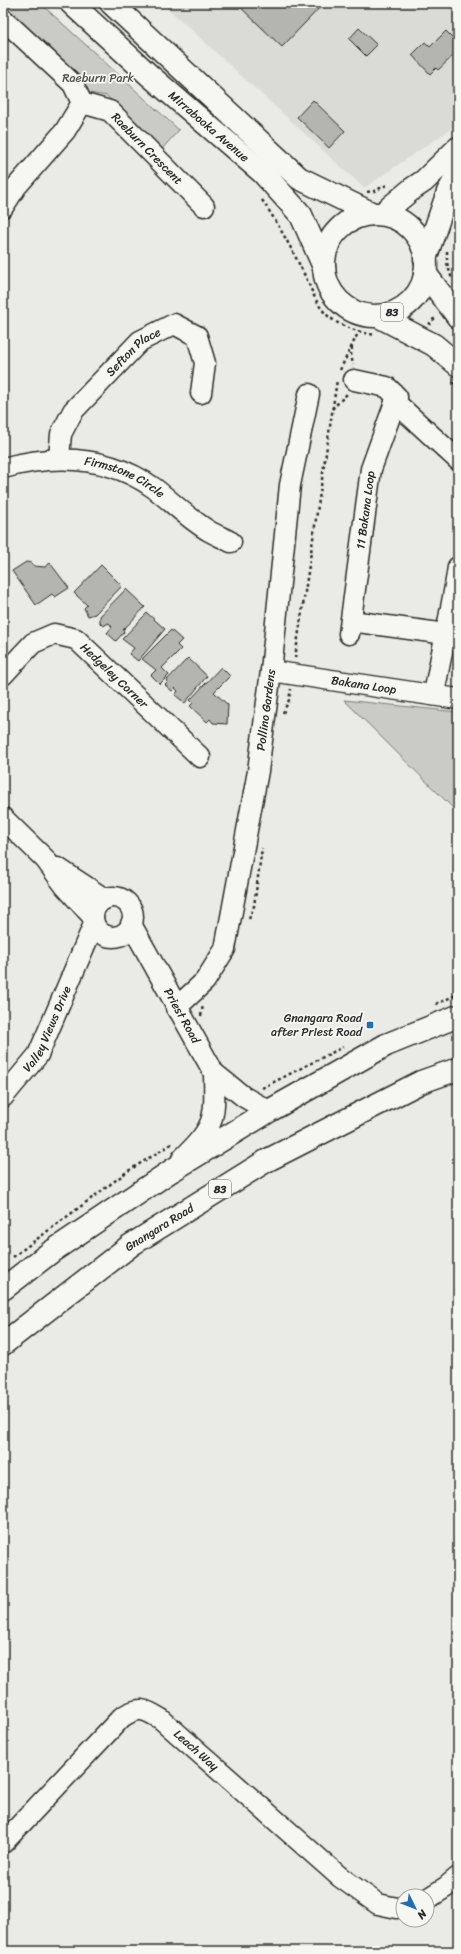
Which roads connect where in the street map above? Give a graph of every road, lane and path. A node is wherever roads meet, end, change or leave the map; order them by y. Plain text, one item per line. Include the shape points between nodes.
1 (72, 3) edge
2 (111, 3) edge
3 (3, 19) edge
4 (82, 103) junction
5 (458, 148) edge
6 (458, 175) edge
7 (392, 183) dead end
8 (362, 193) dead end
9 (261, 198) dead end
10 (204, 206) dead end
11 (3, 207) edge
12 (378, 214) junction
13 (447, 245) dead end
14 (425, 266) junction
15 (324, 267) junction
16 (454, 285) dead end
17 (378, 316) junction
18 (458, 317) edge
19 (359, 331) junction
20 (382, 337) dead end
21 (453, 371) edge
22 (354, 380) dead end
23 (458, 386) edge
24 (201, 393) dead end
25 (309, 394) dead end
26 (395, 402) junction
27 (59, 458) junction
28 (458, 460) edge
29 (3, 468) edge
30 (231, 542) dead end
31 (458, 567) edge
32 (457, 588) edge
33 (446, 634) junction
34 (271, 671) junction
35 (293, 674) junction
36 (3, 675) edge
37 (434, 695) junction
38 (458, 699) edge
39 (281, 719) dead end
40 (200, 757) dead end
41 (3, 818) edge
42 (263, 844) dead end
43 (45, 859) junction
44 (105, 899) junction
45 (248, 920) dead end
46 (132, 924) junction
47 (101, 929) junction
48 (150, 958) junction
49 (458, 994) edge
50 (208, 1000) dead end
51 (176, 1008) junction
52 (429, 1008) dead end
53 (458, 1016) edge
54 (200, 1021) dead end
55 (350, 1044) dead end
56 (458, 1069) edge
57 (214, 1073) junction
58 (3, 1097) edge
59 (244, 1097) junction
60 (269, 1111) junction
61 (174, 1142) dead end
62 (171, 1171) junction
63 (8, 1261) dead end
64 (3, 1289) edge
65 (3, 1344) edge
66 (3, 1843) edge
67 (458, 1876) edge
68 (435, 1894) edge
69 (395, 1908) edge

1 - 15 main road, Mirrabooka Avenue via 148,75 263,173 300,215
2 - 12 main road, Mirrabooka Avenue via 299,178
3 - 4 street via 73,84
4 - 10 street, Raeburn Crescent via 110,111
4 - 11 street via 65,132 16,187
5 - 12 main road, 83 via 424,181
6 - 14 main road, 83 via 448,192
7 - 8 path
9 - 19 path via 325,314 346,327
12 - 14 main road via 395,218 407,225 419,240
12 - 15 main road, 83 via 357,217 343,224 332,236 325,251
13 - 16 path via 447,264
14 - 17 main road, 83 via 421,286 413,298 403,307
14 - 18 main road
15 - 17 main road, 83 via 327,283 335,297 347,308 362,314
17 - 21 main road, 83 via 434,344
19 - 20 path
19 - 35 path via 337,376
21 - 23 path
22 - 26 street via 392,390 397,396
24 - 27 street, Sefton Place via 205,363 197,336 174,324 140,341 73,411 61,434
25 - 34 street, Pollino Gardens via 290,485
26 - 28 street
26 - 33 street, 11 Bakana Loop via 371,469 350,628
27 - 29 street, Firmstone Circle
27 - 30 street, Firmstone Circle via 86,460 114,467 152,487 208,531
31 - 32 street
32 - 33 street
33 - 37 street
34 - 35 street, Bakana Loop
34 - 51 street, Pollino Gardens via 258,771 225,949 205,982
35 - 37 street, Bakana Loop
35 - 39 path via 289,700
36 - 40 street, Hedgeley Corner via 33,643 54,634 76,639
37 - 38 street, Bakana Loop
41 - 43 street
42 - 45 path via 254,906
43 - 44 street
43 - 47 street
44 - 46 street via 120,898 126,902 133,916
44 - 47 street via 98,903 94,910
46 - 47 street via 128,930
46 - 48 street, Priest Road
47 - 48 street
47 - 58 street, Valley Views Drive via 72,978 38,1055
48 - 51 street, Priest Road
49 - 52 path
50 - 54 path via 203,1005
51 - 57 street, Priest Road
53 - 60 main road via 386,1045
55 - 59 path via 257,1090 249,1084
56 - 65 main road, Gnangara Road / 83 via 421,1082 266,1161 132,1245
57 - 59 street, Priest Road
57 - 62 street, Priest Road via 215,1109 211,1125
59 - 60 street, Priest Road
60 - 62 main road
61 - 63 path via 128,1171
62 - 64 main road via 51,1252
66 - 69 street, Leach Way via 122,1717 133,1710 145,1710 161,1720 340,1877 378,1904
67 - 68 street

